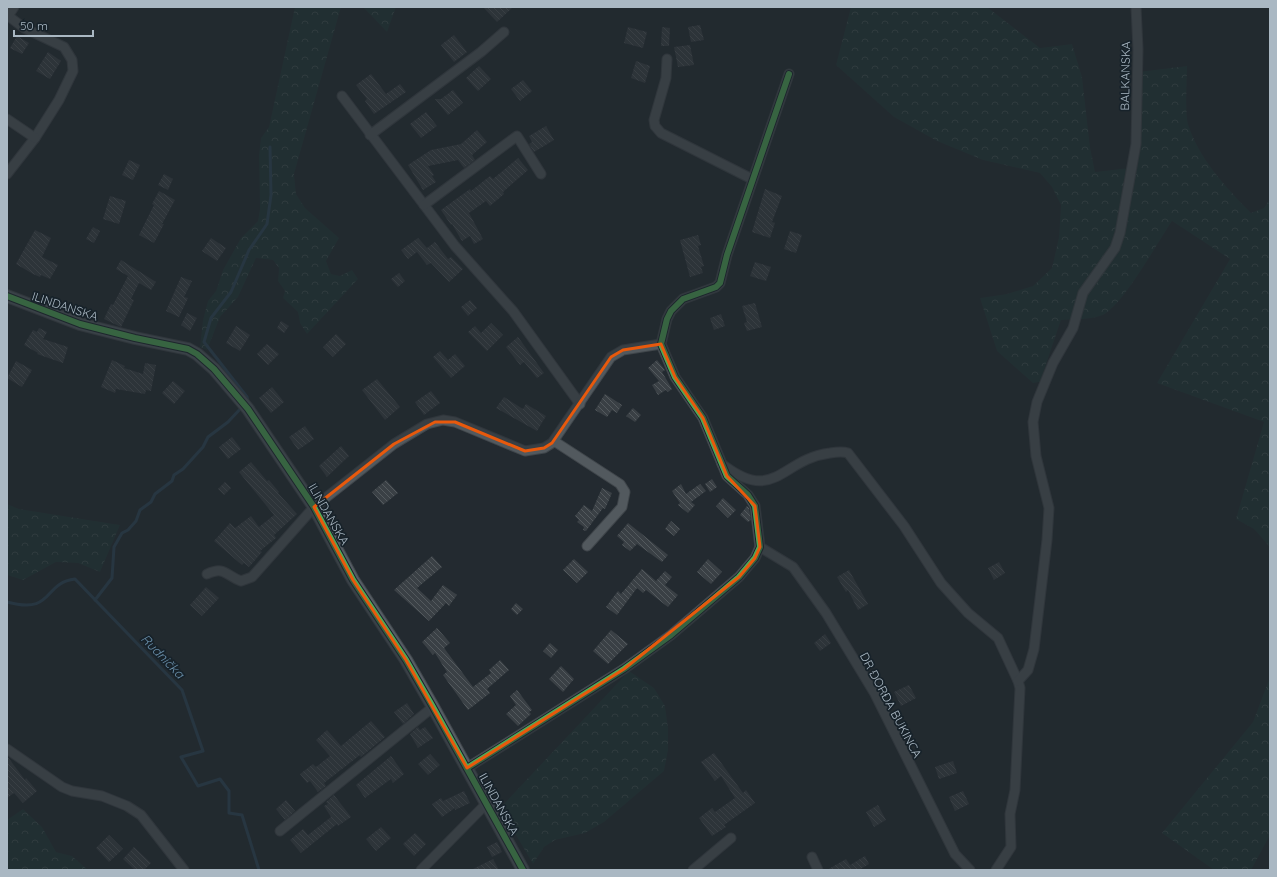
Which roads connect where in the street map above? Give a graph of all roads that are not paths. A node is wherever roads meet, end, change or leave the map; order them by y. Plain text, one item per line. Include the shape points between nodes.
1 (14, 7) edge
2 (1136, 7) edge
3 (8, 16) edge
4 (504, 32) dead end
5 (667, 59) dead end
6 (789, 74) dead end
7 (342, 96) dead end
8 (7, 119) edge
9 (370, 135) junction
10 (35, 138) junction
11 (7, 174) edge
12 (541, 174) dead end
13 (752, 179) junction
14 (424, 205) junction
15 (7, 296) edge
16 (661, 344) junction
17 (580, 404) junction
18 (554, 441) junction
19 (721, 463) junction
20 (314, 507) junction
21 (587, 546) dead end
22 (760, 547) junction
23 (207, 574) dead end
24 (1018, 681) junction
25 (433, 707) junction
26 (7, 749) edge
27 (467, 768) junction
28 (486, 804) junction
29 (280, 831) dead end
30 (731, 838) dead end
31 (812, 858) dead end
32 (184, 870) edge
33 (421, 870) edge
34 (523, 870) edge
35 (693, 870) edge
36 (818, 870) edge
37 (970, 870) edge
38 (996, 870) edge

1 - 3 street
2 - 24 street, BALKANSKA via 1136,144 1120,233 1115,248 1083,293 1073,328 1053,363 1037,402 1033,422 1036,456 1049,508 1034,650 1028,670
3 - 10 street via 24,28 64,47 72,60 71,77
4 - 9 street
5 - 13 street via 666,78 654,120 655,126 661,133
6 - 13 street
7 - 9 street
8 - 10 street
9 - 14 street
10 - 11 street
12 - 14 street via 517,136
13 - 16 street via 720,283 716,287 683,299 676,305 667,319
14 - 17 street via 455,246 512,312
15 - 20 street, ILINDANSKA via 80,324 188,349 206,362 248,409
16 - 17 street via 616,353
16 - 19 street via 675,377 704,418
17 - 18 street
18 - 20 street via 544,448 526,451 456,422 443,420 431,423 394,444
18 - 21 street via 620,484 625,492 622,507
19 - 22 street via 727,476 748,495 755,506
19 - 24 street via 739,476 765,481 810,457 842,451 848,453 904,526 941,583 968,613 998,638
20 - 23 street via 252,577 241,581 220,570
20 - 25 street, ILINDANSKA via 353,580 406,660
22 - 27 street via 755,558 739,577 671,635 624,669
22 - 37 street, DR ĐORĐA BUKINCA via 799,572 826,613 875,694 955,854
24 - 38 street via 1020,688 1015,790 1010,814 1012,847
25 - 27 street, ILINDANSKA
25 - 29 street
26 - 32 street via 62,787 102,796 141,815
27 - 28 street, ILINDANSKA
28 - 33 street
28 - 34 street, ILINDANSKA
30 - 35 street
31 - 36 street

